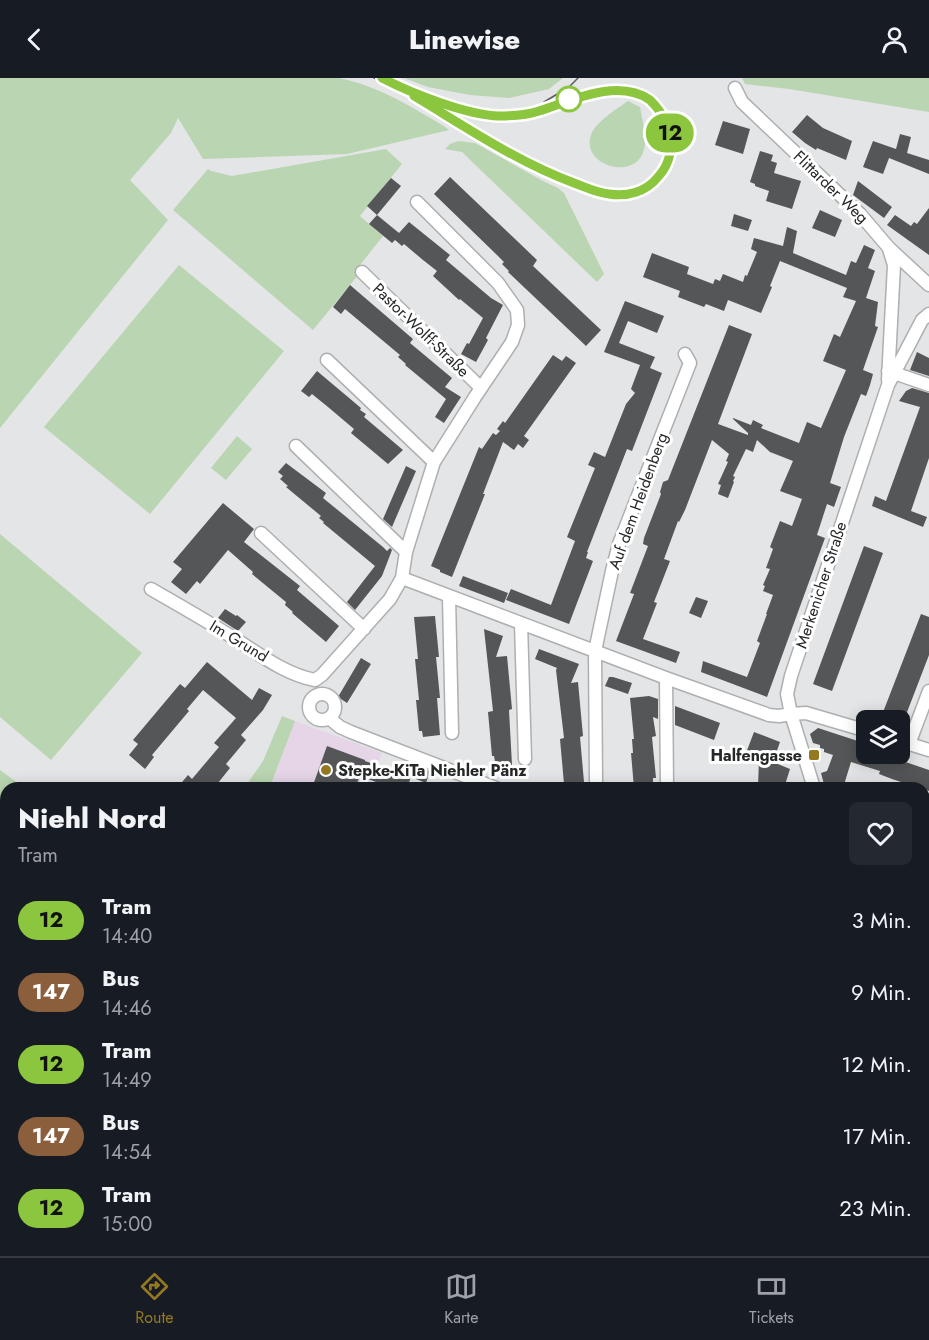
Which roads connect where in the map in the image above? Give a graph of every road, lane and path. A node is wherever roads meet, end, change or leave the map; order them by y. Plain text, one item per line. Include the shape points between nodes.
1 (735, 88) dead end
2 (417, 202) dead end
3 (889, 248) junction
4 (362, 272) dead end
5 (929, 285) edge
6 (929, 314) edge
7 (685, 354) dead end
8 (327, 360) dead end
9 (890, 377) junction
10 (929, 385) edge
11 (481, 388) junction
12 (296, 446) dead end
13 (434, 462) junction
14 (261, 533) dead end
15 (406, 552) junction
16 (402, 578) junction
17 (151, 589) dead end
18 (449, 597) junction
19 (521, 623) junction
20 (364, 629) junction
21 (595, 651) junction
22 (666, 678) junction
23 (315, 680) junction
24 (929, 691) edge
25 (322, 694) junction
26 (791, 714) junction
27 (329, 718) junction
28 (856, 728) edge
29 (910, 731) edge
30 (452, 732) dead end
31 (910, 744) edge
32 (929, 750) edge
33 (525, 759) dead end
34 (596, 781) dead end
35 (480, 782) edge
36 (667, 782) edge
37 (812, 782) edge

1 - 3 street, Flittarder Weg via 742,102 860,214
2 - 11 street, Pastor-Wolff-Straße via 498,283 517,310 513,342
3 - 5 street, Flittarder Weg
3 - 9 street, Merkenicher Straße via 894,265
4 - 11 street, Pastor-Wolff-Straße
6 - 9 street, Merkenicher Straße
7 - 21 street, Auf dem Heidenberg via 690,363 620,544
8 - 13 street
9 - 10 street
9 - 26 street, Merkenicher Straße via 791,676
11 - 13 street, Pastor-Wolff-Straße
12 - 15 street
13 - 15 street, Pastor-Wolff-Straße
14 - 20 street
15 - 16 street, Pastor-Wolff-Straße
16 - 18 street
16 - 20 street, Pastor-Wolff-Straße
17 - 23 street, Im Grund via 285,670
18 - 19 street
18 - 30 street
19 - 21 street
19 - 33 street
20 - 23 street, Pastor-Wolff-Straße
21 - 22 street
21 - 34 street
22 - 26 street via 769,714
22 - 36 street
23 - 25 street
24 - 29 street
25 - 27 street via 335,704
25 - 27 street via 311,701 310,709 317,719
26 - 28 street via 806,713
26 - 37 street, Merkenicher Straße
27 - 35 street via 340,728
31 - 32 street

